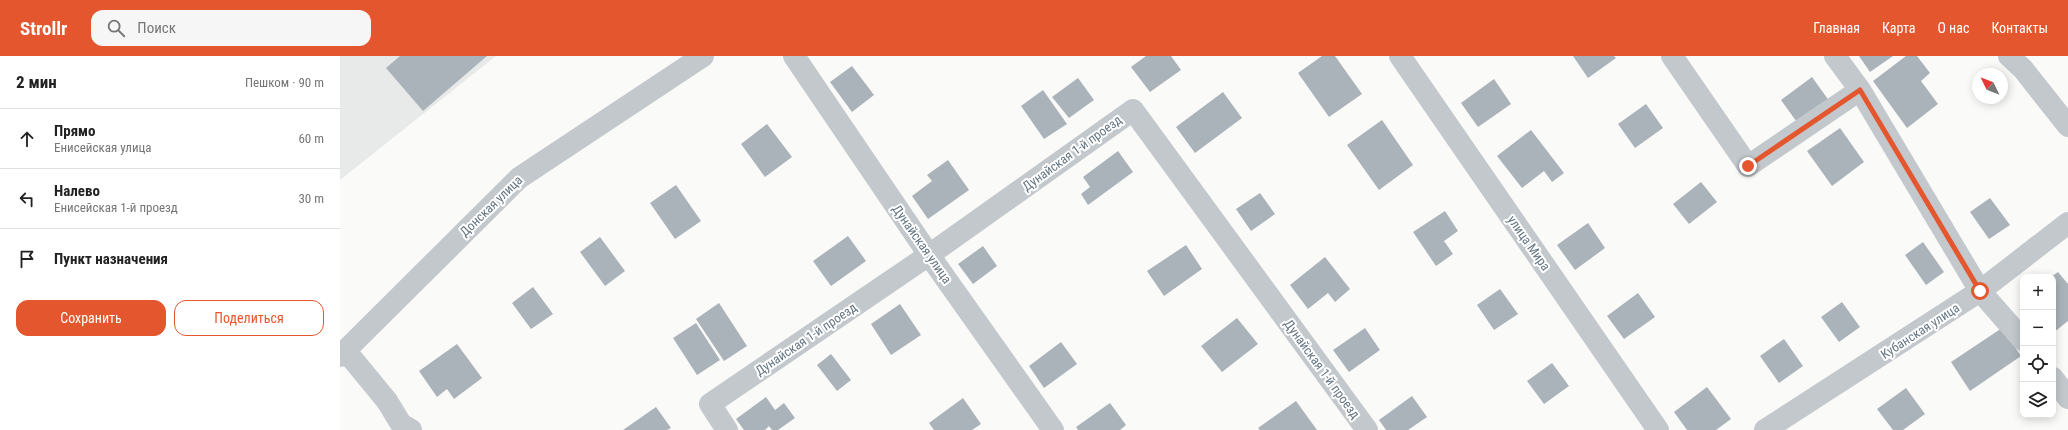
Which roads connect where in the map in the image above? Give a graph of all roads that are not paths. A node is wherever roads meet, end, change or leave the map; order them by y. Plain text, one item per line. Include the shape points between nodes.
1 (703, 56) edge
2 (794, 56) edge
3 (1400, 56) edge
4 (1672, 56) edge
5 (1835, 56) edge
6 (2009, 56) edge
7 (1860, 90) junction
8 (2068, 126) edge
9 (2068, 223) edge
10 (929, 255) junction
11 (1980, 291) junction
12 (2020, 337) edge
13 (342, 353) edge
14 (2056, 382) edge
15 (2068, 398) edge
16 (411, 430) edge
17 (728, 430) edge
18 (1054, 430) edge
19 (1367, 430) edge
20 (1658, 430) edge
21 (1765, 430) edge

1 - 13 street, Донская улица via 519,178
2 - 10 street, Дунайская улица
3 - 20 street, улица Мира
4 - 7 street via 1748,166
5 - 7 street
6 - 8 street via 2023,69
7 - 11 street
9 - 11 street, Кубанская улица
10 - 17 street, Дунайская 1-й проезд via 710,404
10 - 18 street, Дунайская улица
10 - 19 street, Дунайская 1-й проезд via 1133,110
11 - 12 street
11 - 21 street, Кубанская улица
13 - 16 street via 387,401 401,424
14 - 15 street

